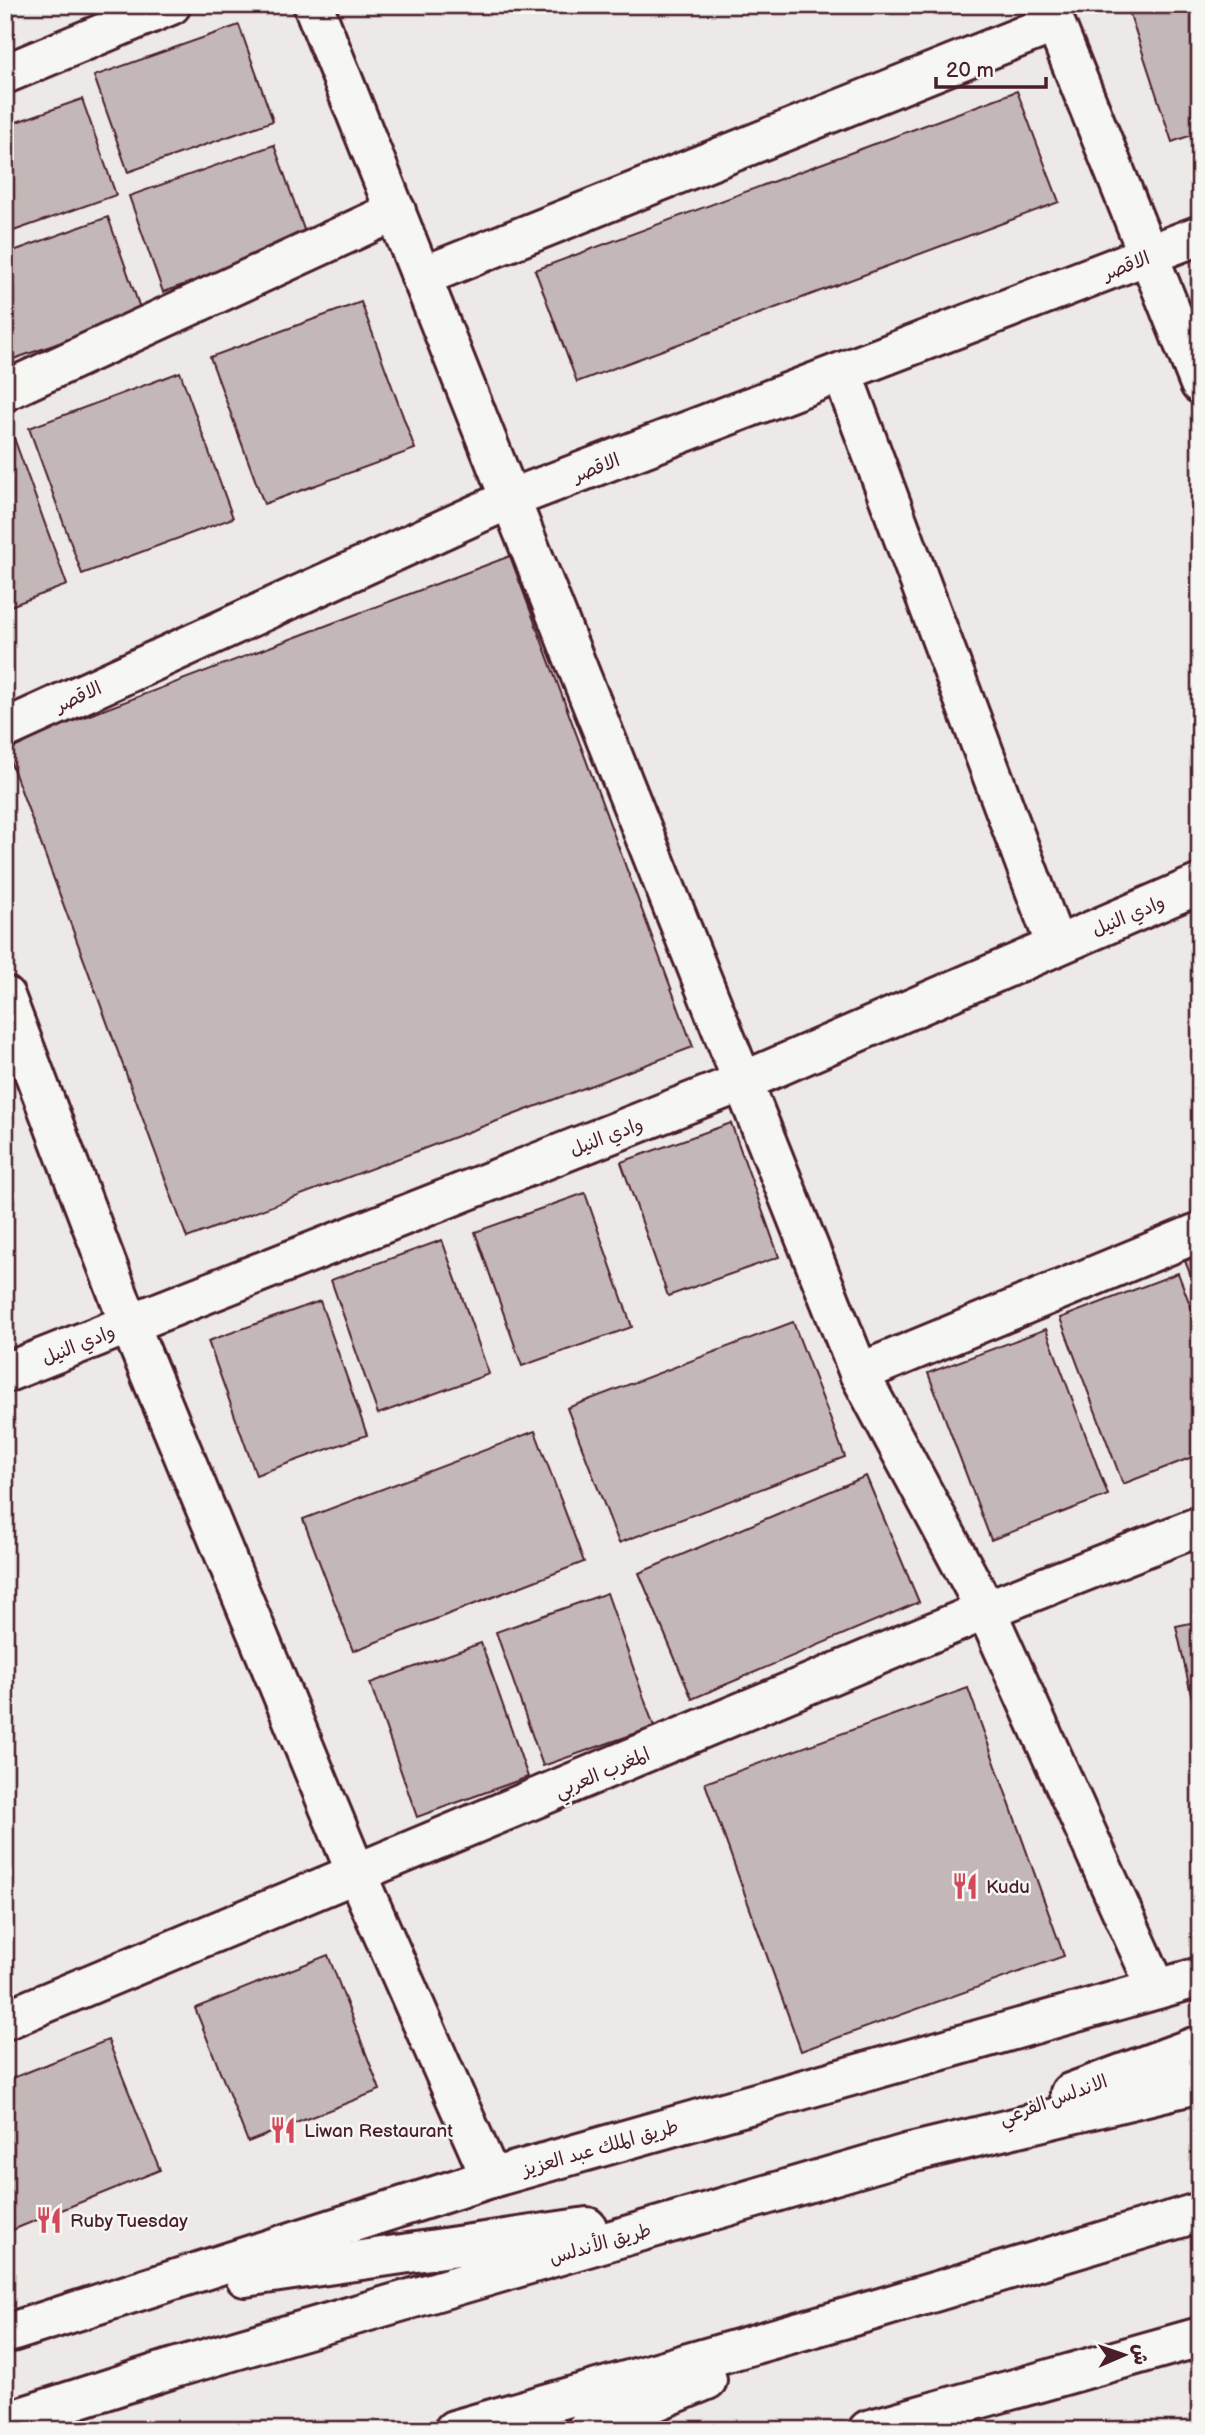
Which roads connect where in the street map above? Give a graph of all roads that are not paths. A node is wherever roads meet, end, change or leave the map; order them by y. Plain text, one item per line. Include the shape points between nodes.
1 (171, 5) edge
2 (313, 5) edge
3 (1052, 14) edge
4 (5, 74) edge
5 (396, 211) junction
6 (1200, 235) edge
7 (1149, 256) junction
8 (421, 277) junction
9 (842, 373) junction
10 (1200, 384) edge
11 (5, 391) edge
12 (510, 499) junction
13 (5, 729) edge
14 (1200, 884) edge
15 (1056, 946) junction
16 (5, 996) edge
17 (743, 1082) junction
18 (1200, 1233) edge
19 (129, 1323) junction
20 (5, 1373) edge
21 (859, 1373) junction
22 (1200, 1526) edge
23 (986, 1610) junction
24 (357, 1875) junction
25 (1200, 1977) edge
26 (1157, 1989) junction
27 (5, 2020) edge
28 (1200, 2045) edge
29 (1200, 2083) edge
30 (906, 2154) junction
31 (491, 2178) junction
32 (724, 2207) junction
33 (1200, 2212) edge
34 (1200, 2226) edge
35 (1040, 2260) junction
36 (136, 2292) junction
37 (874, 2311) junction
38 (5, 2334) edge
39 (1200, 2337) edge
40 (5, 2422) edge
41 (454, 2430) edge
42 (586, 2430) edge
43 (868, 2430) edge

1 - 4 street
2 - 5 street
3 - 7 street
3 - 8 street
5 - 8 street
5 - 11 street
6 - 7 street, الاقصر
7 - 9 street, الاقصر
7 - 10 street
8 - 12 street
9 - 12 street, الاقصر
9 - 15 street
12 - 13 street, الاقصر
12 - 17 street
14 - 15 street, وادي النيل
15 - 17 street, وادي النيل
16 - 19 street
17 - 19 street, وادي النيل
17 - 21 street
18 - 21 street
19 - 20 street, وادي النيل
19 - 24 street
21 - 23 street
22 - 23 street, المغرب العربي
23 - 24 street, المغرب العربي
23 - 26 street
24 - 27 street, المغرب العربي
24 - 31 street
25 - 26 street, طريق الملك عبد العزيز
26 - 31 street, طريق الملك عبد العزيز
28 - 30 street, الاندلس الفرعي
29 - 30 street, طريق الأندلس
30 - 32 street, طريق الأندلس
31 - 36 street, طريق الملك عبد العزيز
32 - 36 street
32 - 40 street, طريق الأندلس
33 - 35 street
34 - 35 street
35 - 37 street
36 - 38 street, طريق الملك عبد العزيز
37 - 41 street
37 - 42 street
39 - 43 street

